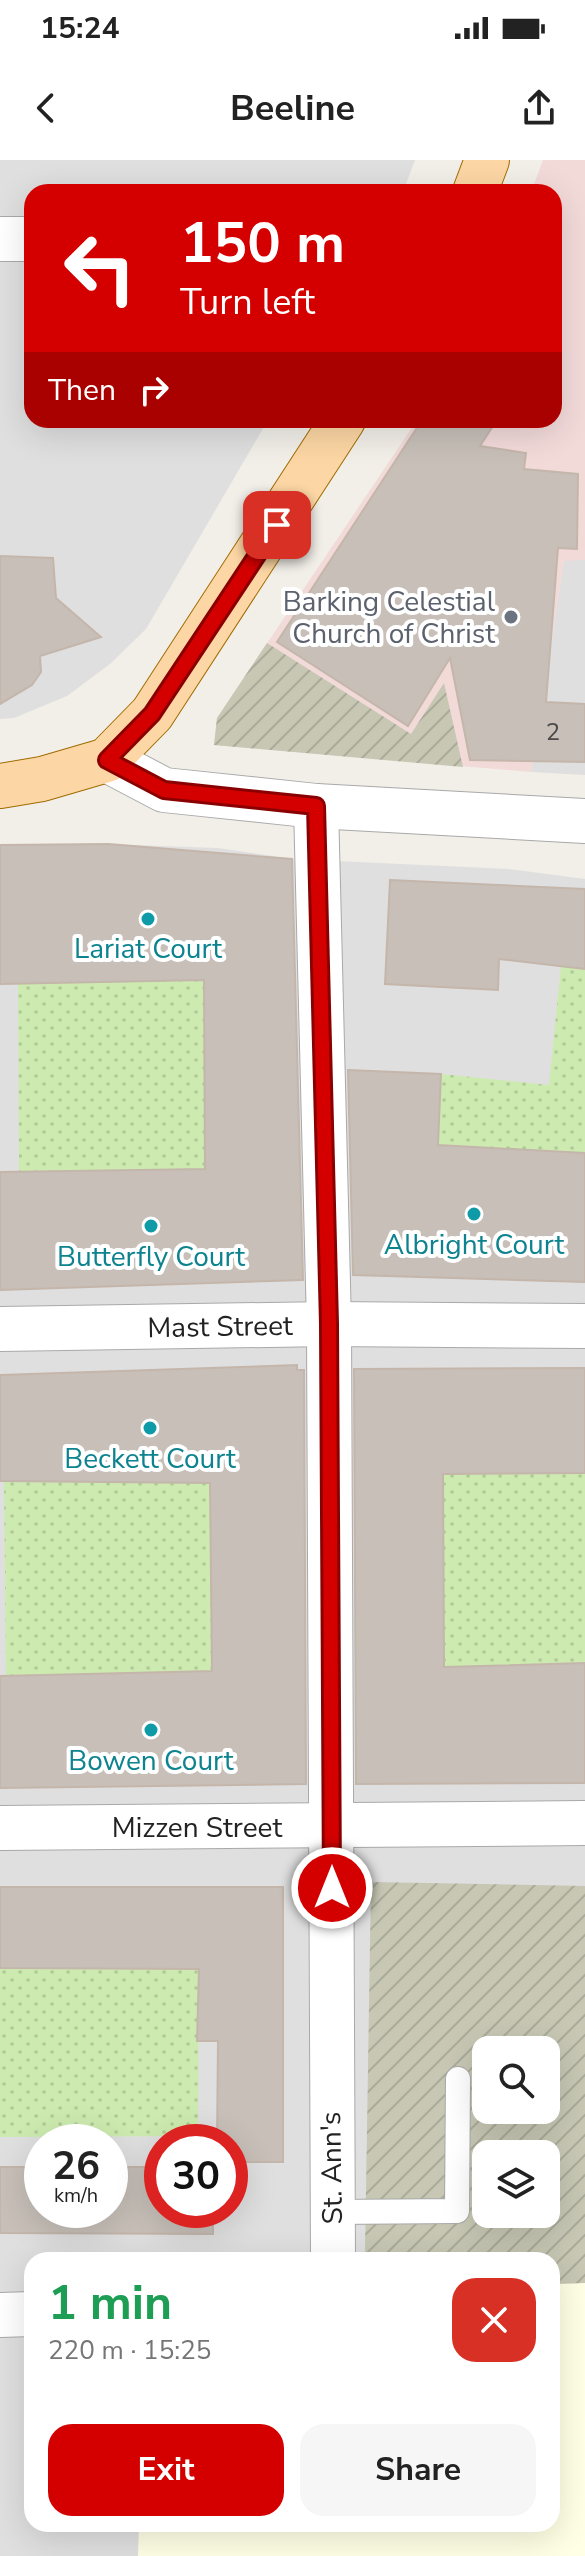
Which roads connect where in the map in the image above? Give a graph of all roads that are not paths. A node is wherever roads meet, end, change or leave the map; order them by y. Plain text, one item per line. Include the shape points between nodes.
1 (487, 160) edge
2 (478, 184) edge
3 (0, 239) edge
4 (24, 239) edge
5 (338, 428) edge
6 (107, 760) junction
7 (0, 786) edge
8 (316, 806) junction
9 (585, 821) edge
10 (329, 1324) junction
11 (585, 1326) edge
12 (0, 1329) edge
13 (585, 1823) edge
14 (333, 1826) junction
15 (0, 1828) edge
16 (458, 2079) dead end
17 (331, 2212) junction
18 (333, 2252) edge
19 (24, 2314) edge
20 (0, 2315) edge

1 - 2 main road
3 - 4 street
5 - 6 main road via 152,714
6 - 7 main road
6 - 8 street via 164,790
8 - 9 street
8 - 10 street, St. Ann's
10 - 11 street, Mast Street
10 - 12 street, Mast Street
10 - 14 street, St. Ann's
13 - 14 street, Mizzen Street
14 - 15 street, Mizzen Street
14 - 17 street, St. Ann's
16 - 17 lane via 457,2211
17 - 18 street, St. Ann's
19 - 20 street

